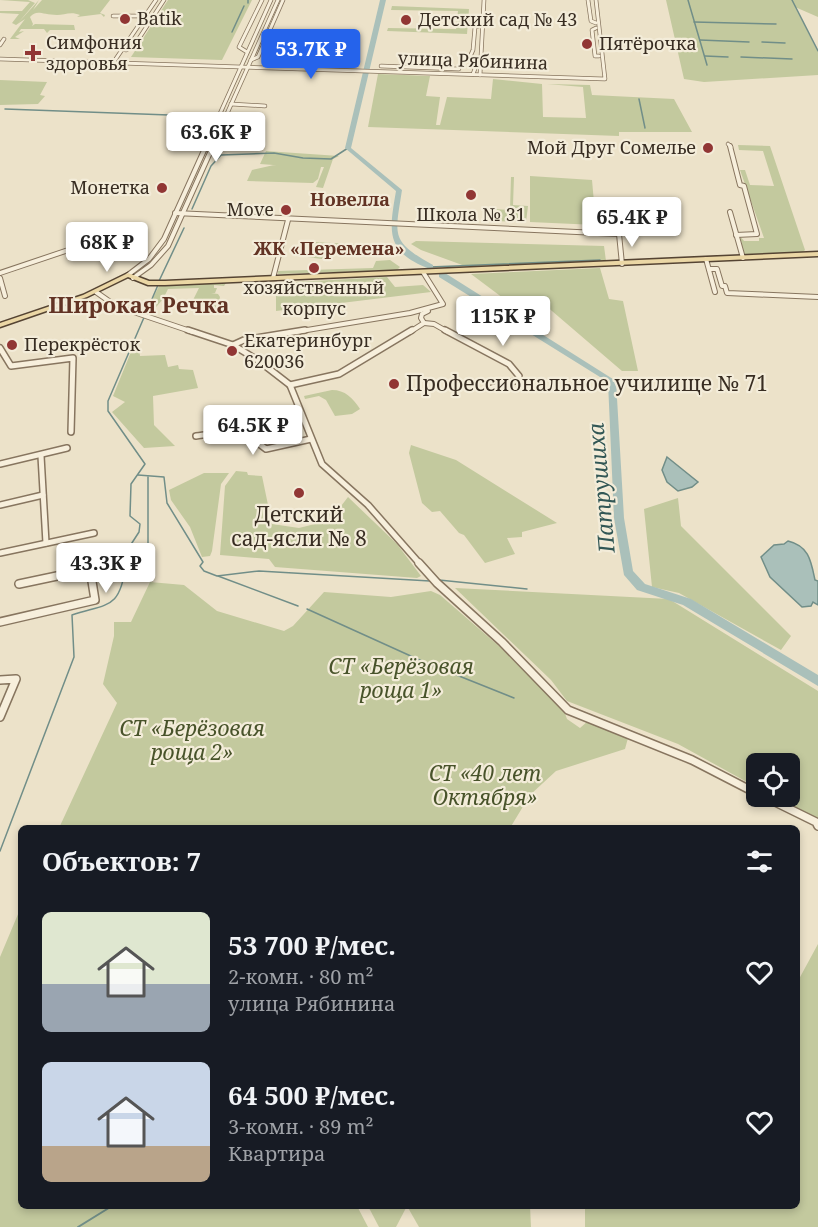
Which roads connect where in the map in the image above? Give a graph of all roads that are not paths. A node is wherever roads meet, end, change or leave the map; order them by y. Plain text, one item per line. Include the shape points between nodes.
1 (158, 0) edge
2 (262, 0) edge
3 (271, 0) edge
4 (280, 0) edge
5 (484, 0) edge
6 (588, 0) edge
7 (595, 0) edge
8 (113, 16) dead end
9 (141, 16) junction
10 (482, 25) junction
11 (596, 25) junction
12 (4, 39) dead end
13 (106, 42) dead end
14 (0, 45) edge
15 (124, 46) junction
16 (247, 52) junction
17 (0, 57) edge
18 (69, 57) dead end
19 (479, 57) junction
20 (53, 59) junction
21 (113, 63) junction
22 (119, 63) junction
23 (381, 66) dead end
24 (241, 67) junction
25 (248, 67) junction
26 (459, 69) dead end
27 (430, 70) junction
28 (473, 74) junction
29 (480, 75) junction
30 (603, 79) junction
31 (231, 104) junction
32 (265, 106) dead end
33 (728, 144) dead end
34 (208, 146) junction
35 (198, 161) junction
36 (205, 162) junction
37 (730, 212) dead end
38 (175, 213) junction
39 (182, 214) junction
40 (288, 220) junction
41 (736, 235) junction
42 (107, 237) dead end
43 (818, 254) edge
44 (743, 258) junction
45 (706, 259) junction
46 (622, 264) junction
47 (709, 269) junction
48 (423, 272) junction
49 (0, 277) edge
50 (131, 277) junction
51 (273, 278) junction
52 (715, 292) dead end
53 (98, 293) junction
54 (5, 296) dead end
55 (818, 297) edge
56 (435, 308) junction
57 (424, 323) junction
58 (0, 325) edge
59 (0, 330) edge
60 (233, 345) junction
61 (0, 348) edge
62 (290, 386) junction
63 (492, 388) dead end
64 (71, 432) dead end
65 (196, 436) dead end
66 (310, 439) junction
67 (67, 448) dead end
68 (41, 456) junction
69 (0, 464) edge
70 (43, 495) junction
71 (0, 505) edge
72 (94, 533) dead end
73 (45, 543) junction
74 (0, 554) edge
75 (19, 584) dead end
76 (0, 622) edge
77 (0, 680) edge
78 (0, 717) edge
79 (746, 788) edge
80 (784, 807) edge
81 (817, 824) edge

1 - 9 street
1 - 15 street
1 - 15 street via 134,46
2 - 16 street via 239,47
3 - 16 street
4 - 25 street
5 - 10 street
6 - 11 street via 591,21
7 - 11 street
7 - 30 street
8 - 9 street
9 - 15 street
10 - 19 street
10 - 19 street via 475,27 470,57
11 - 30 street via 592,35
12 - 14 street
13 - 15 street
15 - 21 street
15 - 22 street
16 - 24 street
17 - 20 street, улица Рябинина
18 - 20 street, улица Рябинина
19 - 28 street
19 - 29 street
20 - 21 street, улица Рябинина
21 - 22 street, улица Рябинина
22 - 24 street, улица Рябинина
23 - 27 street
24 - 25 street, улица Рябинина
24 - 34 street
25 - 27 street, улица Рябинина
25 - 31 street
26 - 27 street
27 - 28 street, улица Рябинина
28 - 29 street, улица Рябинина
29 - 30 street, улица Рябинина
31 - 32 street
31 - 34 street
33 - 41 street via 757,234
34 - 35 street
34 - 36 street
35 - 36 street
35 - 38 street
36 - 39 street
37 - 41 street
38 - 39 street
38 - 50 street via 157,249
39 - 40 street
39 - 50 street via 164,253
40 - 46 street via 620,232
40 - 51 street
41 - 44 street
42 - 49 street
43 - 44 main road
44 - 45 main road
45 - 46 main road
45 - 47 street
46 - 48 main road
47 - 52 street
47 - 55 street via 717,269 727,293
48 - 51 main road
48 - 56 street via 443,304
49 - 54 street
50 - 51 main road via 153,284
50 - 53 main road
53 - 58 main road
53 - 59 main road
53 - 60 street via 116,306
56 - 57 street via 422,314
56 - 60 street
57 - 62 street via 339,374
57 - 63 street via 434,324 509,364 519,376 518,380
60 - 62 street
61 - 64 street via 11,366 73,358
62 - 66 street
65 - 66 street via 237,430 266,449
66 - 79 street via 321,464 368,505 437,583 568,710 692,760
67 - 68 street
68 - 69 street
68 - 70 street
70 - 71 street
70 - 73 street
72 - 73 street
73 - 74 street
75 - 76 street via 90,569 95,600
77 - 78 street via 16,679
80 - 81 street

